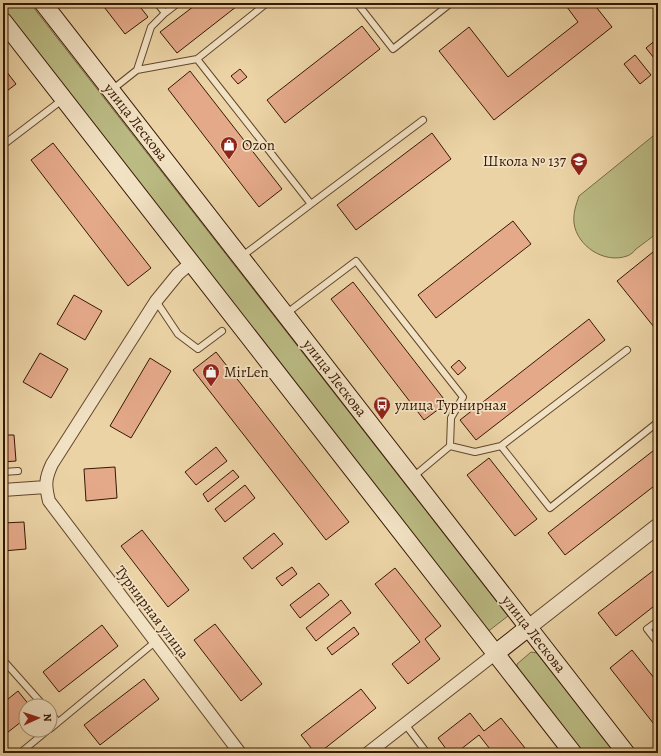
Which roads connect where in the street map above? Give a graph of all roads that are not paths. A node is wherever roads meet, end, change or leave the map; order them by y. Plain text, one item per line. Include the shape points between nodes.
1 (43, 3) edge
2 (157, 3) edge
3 (178, 3) edge
4 (267, 3) edge
5 (357, 3) edge
6 (451, 3) edge
7 (165, 13) junction
8 (3, 21) edge
9 (198, 58) junction
10 (136, 70) junction
11 (111, 90) junction
12 (64, 99) junction
13 (423, 120) dead end
14 (3, 145) edge
15 (311, 204) junction
16 (241, 257) junction
17 (192, 263) junction
18 (156, 301) junction
19 (285, 314) junction
20 (222, 331) dead end
21 (627, 350) dead end
22 (658, 422) edge
23 (450, 446) junction
24 (501, 446) junction
25 (18, 471) dead end
26 (3, 472) edge
27 (412, 478) junction
28 (46, 487) junction
29 (3, 490) edge
30 (658, 526) edge
31 (658, 621) edge
32 (529, 627) junction
33 (155, 642) junction
34 (658, 643) edge
35 (496, 653) junction
36 (3, 660) edge
37 (37, 698) edge
38 (58, 722) edge
39 (405, 724) junction
40 (38, 738) edge
41 (20, 753) edge
42 (240, 753) edge
43 (368, 753) edge
44 (427, 753) edge
45 (573, 753) edge
46 (626, 753) edge

1 - 11 main road, улица Лескова
2 - 7 lane
3 - 7 lane
4 - 9 lane
5 - 6 lane via 393,49
7 - 10 lane via 151,27
8 - 12 main road
9 - 10 lane
9 - 15 lane
10 - 11 lane
11 - 16 main road, улица Лескова
12 - 14 lane
12 - 17 main road
13 - 15 lane
15 - 16 lane
16 - 19 main road, улица Лескова
17 - 18 street via 178,274
17 - 35 main road
18 - 20 lane via 178,334 198,349
18 - 28 street via 52,464 47,474
19 - 23 lane via 356,261 463,397 451,418
19 - 27 main road, улица Лескова
21 - 24 lane
22 - 24 lane via 550,508
23 - 24 lane via 475,452
23 - 27 lane
25 - 26 lane
27 - 32 main road, улица Лескова
28 - 29 street
28 - 33 street, Турнирная улица via 49,501
30 - 32 street
31 - 34 lane via 647,629
32 - 35 main road
32 - 46 main road, улица Лескова
33 - 38 lane
33 - 42 street, Турнирная улица
35 - 39 street
35 - 45 main road
36 - 37 lane
39 - 43 street
39 - 44 lane
40 - 41 lane

